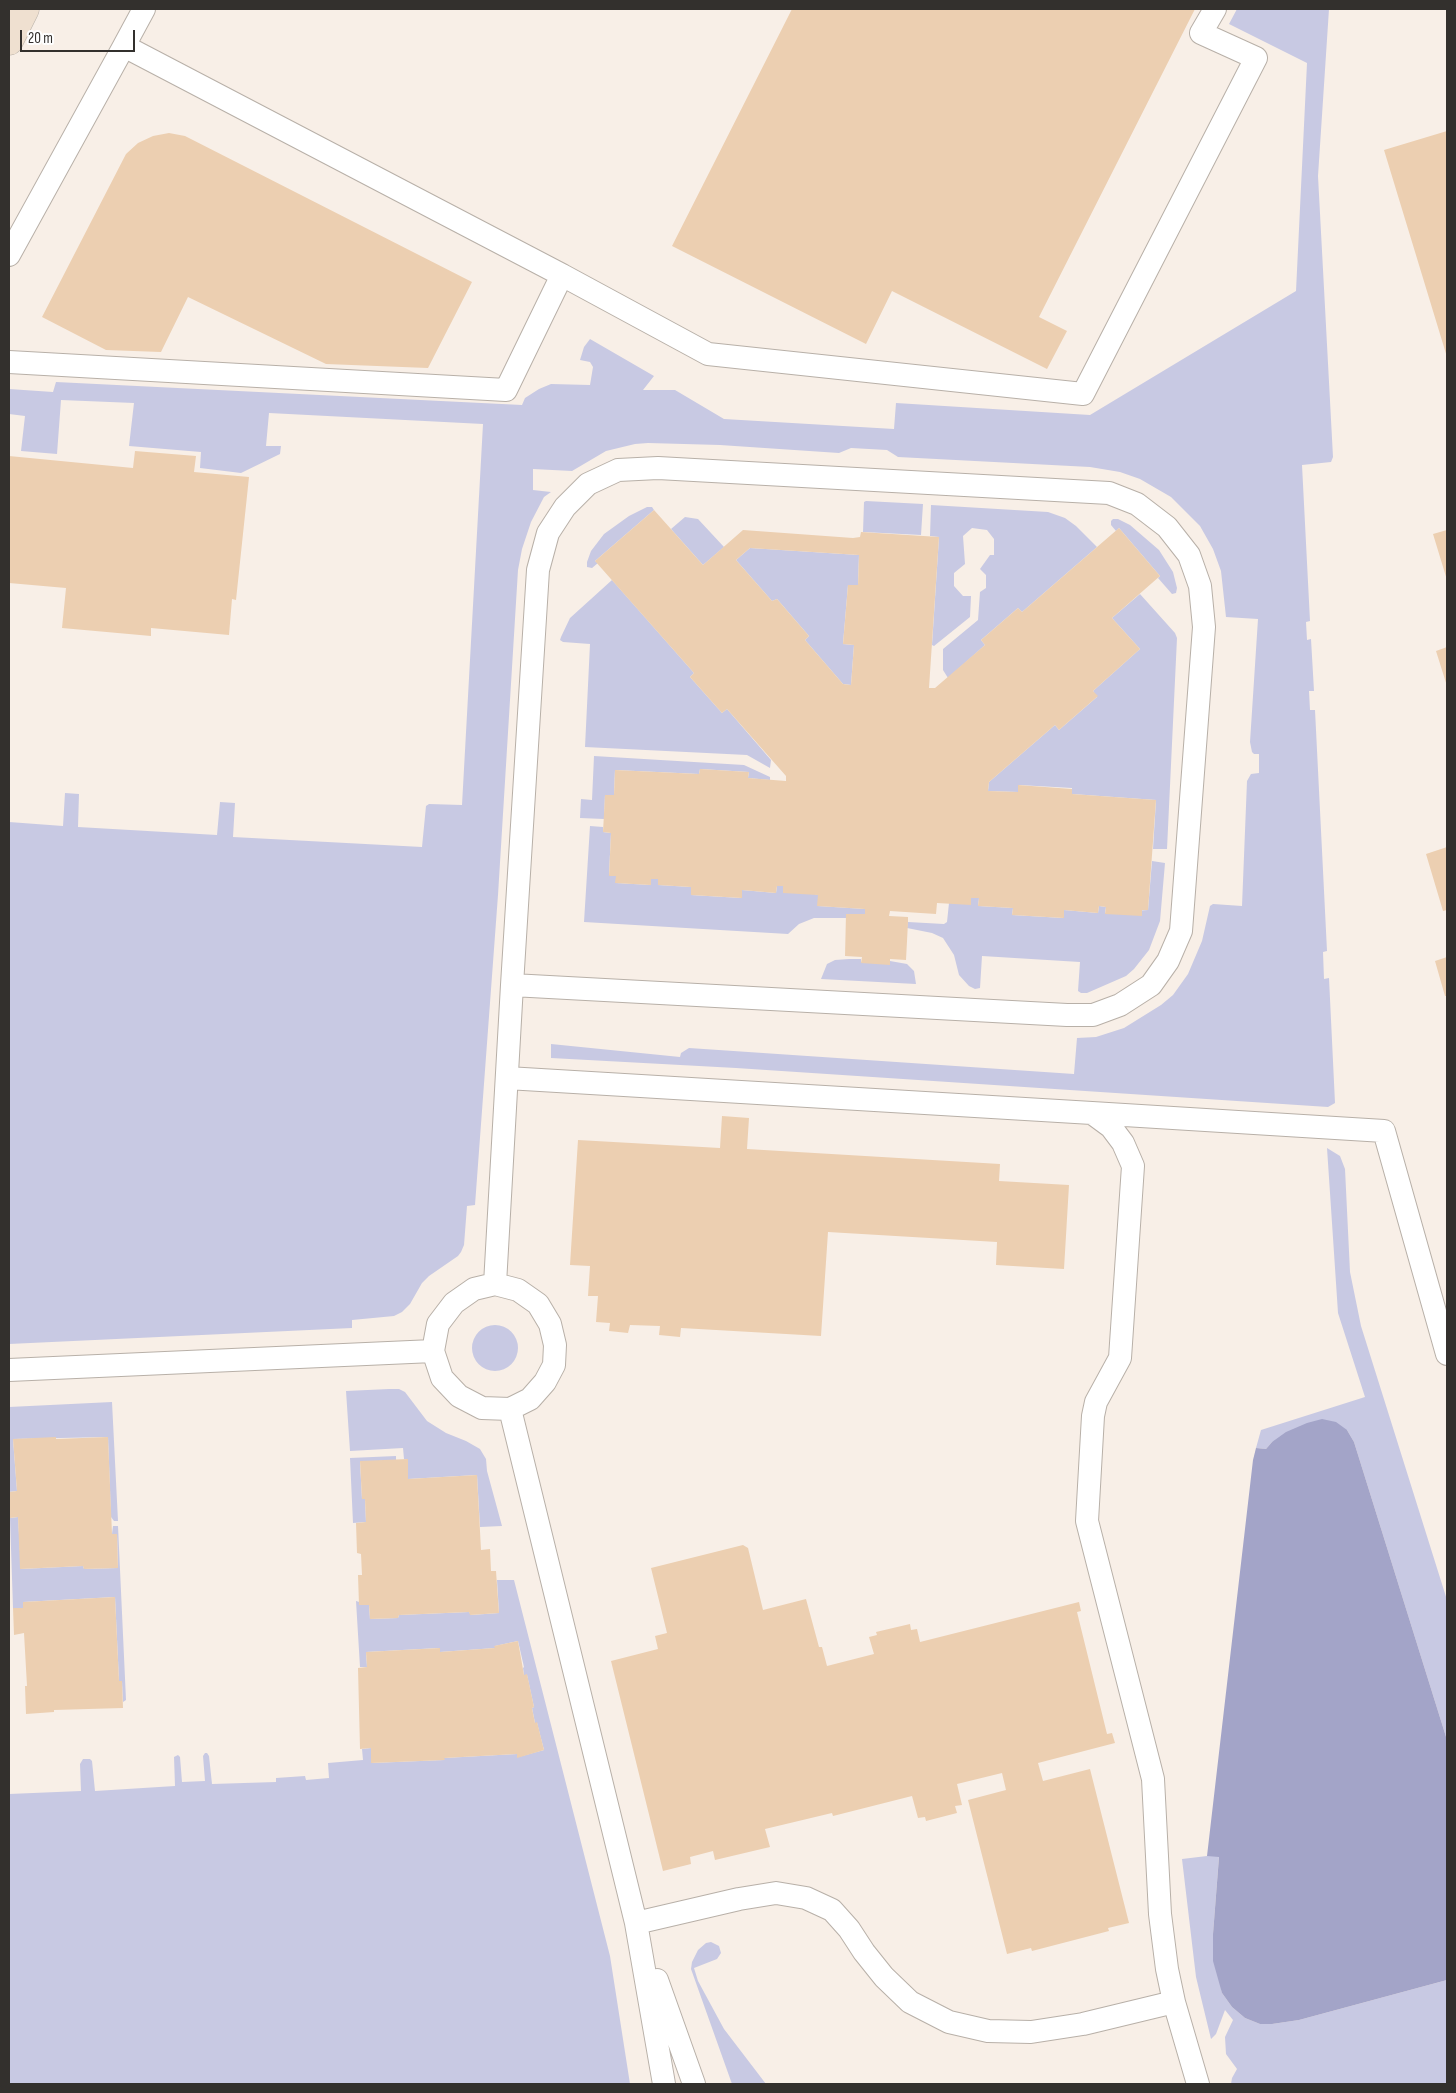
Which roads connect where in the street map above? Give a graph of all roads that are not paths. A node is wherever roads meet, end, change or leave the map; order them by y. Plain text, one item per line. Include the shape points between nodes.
1 (25, 9) edge
2 (144, 9) edge
3 (1215, 9) edge
4 (9, 41) edge
5 (124, 46) junction
6 (9, 255) edge
7 (562, 275) junction
8 (9, 362) edge
9 (512, 985) junction
10 (507, 1078) junction
11 (1092, 1113) junction
12 (495, 1284) junction
13 (433, 1351) junction
14 (1447, 1354) edge
15 (9, 1370) edge
16 (510, 1409) junction
17 (636, 1923) junction
18 (1174, 2002) junction
19 (664, 2084) edge
20 (694, 2084) edge
21 (1198, 2084) edge

1 - 4 main road
2 - 5 lane
3 - 7 lane via 1201,33 1256,58 1082,394 708,354
5 - 6 lane
5 - 7 lane
7 - 8 lane via 506,390
9 - 9 lane via 538,570 548,533 565,507 588,484 618,470 658,468 1109,493 1137,504 1167,527 1189,555 1200,586 1204,626 1181,931 1168,961 1151,985 1120,1005 1093,1015 1067,1015
9 - 10 lane
10 - 11 lane
10 - 12 lane
11 - 14 lane via 1384,1131
11 - 18 lane via 1111,1127 1123,1143 1133,1166 1120,1358 1096,1402 1093,1416 1087,1521 1153,1779 1160,1914 1166,1968
12 - 13 lane via 474,1289 454,1303 438,1324
12 - 16 lane via 518,1290 538,1304 550,1324 555,1346 554,1365 545,1382 530,1399
13 - 15 lane
13 - 16 lane via 442,1378 459,1396 482,1408
16 - 17 lane
17 - 18 lane via 776,1893 806,1898 832,1910 884,1977 910,2002 949,2022 988,2031 1031,2032 1083,2024
17 - 19 lane
17 - 20 lane
18 - 21 lane

